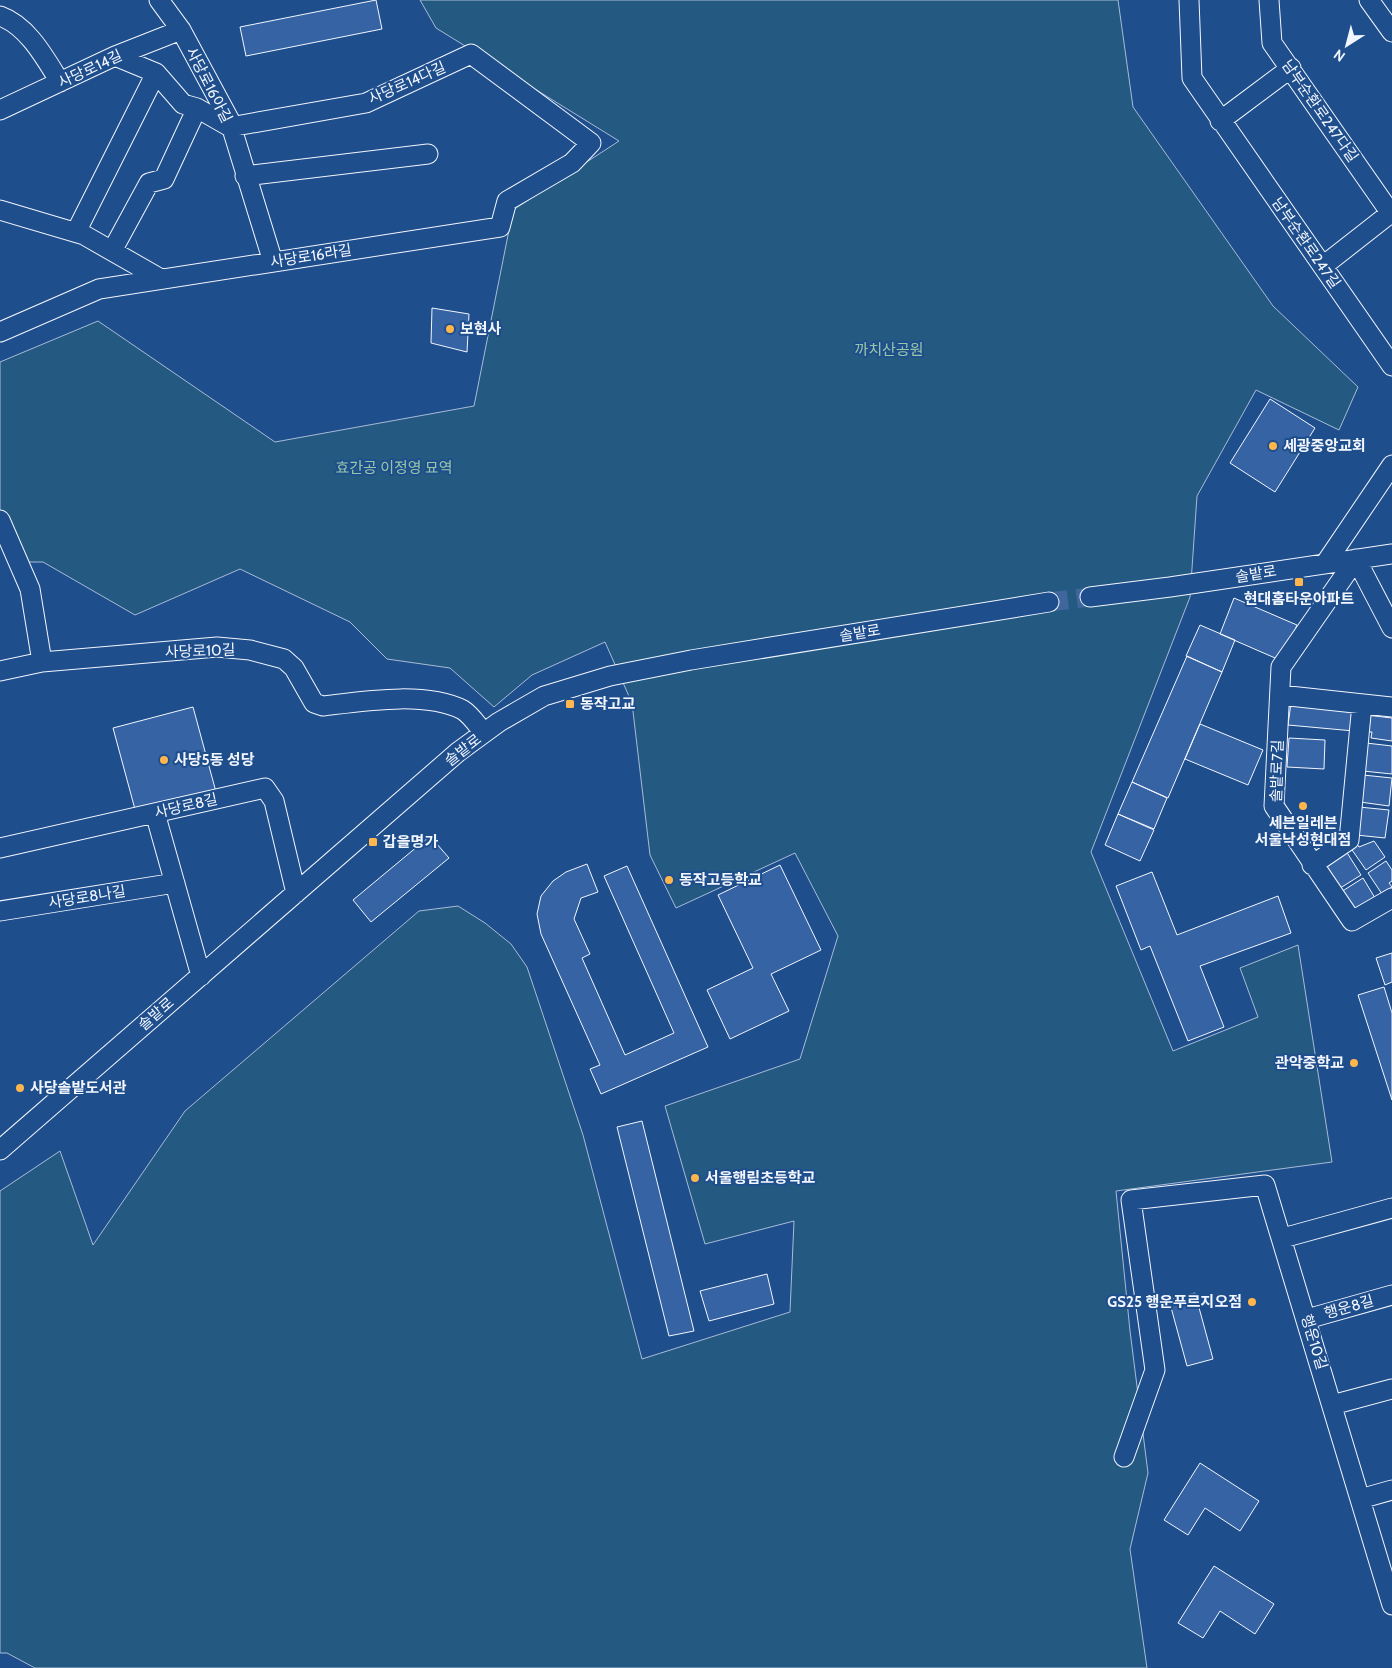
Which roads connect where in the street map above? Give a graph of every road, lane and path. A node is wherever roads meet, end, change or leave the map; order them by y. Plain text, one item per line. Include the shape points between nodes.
1 (159, 0) edge
2 (1189, 0) edge
3 (1269, 0) edge
4 (1369, 0) edge
5 (0, 16) edge
6 (181, 30) junction
7 (1392, 32) edge
8 (115, 56) junction
9 (1291, 68) junction
10 (156, 73) junction
11 (60, 82) junction
12 (197, 108) junction
13 (0, 110) edge
14 (1220, 120) junction
15 (230, 127) junction
16 (591, 143) joint
17 (428, 154) dead end
18 (245, 176) junction
19 (0, 210) edge
20 (1391, 213) edge
21 (76, 232) junction
22 (112, 251) junction
23 (273, 262) junction
24 (1323, 266) junction
25 (161, 279) junction
26 (0, 332) edge
27 (1392, 366) edge
28 (1392, 465) edge
29 (0, 520) edge
30 (1392, 554) edge
31 (1356, 559) junction
32 (1325, 564) junction
33 (1090, 596) tunnel mouth
34 (1049, 602) tunnel mouth
35 (1392, 628) edge
36 (42, 662) junction
37 (0, 671) edge
38 (1280, 695) junction
39 (1362, 704) junction
40 (1392, 707) edge
41 (484, 733) junction
42 (155, 813) junction
43 (0, 848) edge
44 (1312, 866) junction
45 (174, 882) junction
46 (296, 893) junction
47 (1392, 898) edge
48 (0, 910) edge
49 (201, 976) junction
50 (0, 1150) edge
51 (1392, 1208) edge
52 (1283, 1238) junction
53 (1392, 1295) edge
54 (1307, 1319) junction
55 (1392, 1389) edge
56 (1332, 1404) junction
57 (1124, 1457) dead end
58 (1392, 1490) edge
59 (1360, 1499) junction
60 (1390, 1592) edge

1 - 6 street, 사당로16아길
2 - 14 street, 남부순환로247길 via 1192,78
3 - 9 street, 남부순환로247다길 via 1272,43
4 - 7 street
5 - 11 street via 11,20 39,49
6 - 8 street, 사당로14길
6 - 15 street, 사당로16아길
8 - 10 street
8 - 11 street, 사당로14길
9 - 14 street
9 - 20 street, 남부순환로247다길
10 - 12 street via 183,104
10 - 21 street
11 - 13 street, 사당로14길
12 - 15 street
12 - 22 street via 164,179 149,183
14 - 24 street, 남부순환로247길
15 - 16 street, 사당로14다길 via 366,103 472,54
15 - 18 street, 사당로16아길
16 - 23 street, 사당로16라길 via 572,163 507,200 500,227
17 - 18 street
18 - 23 street, 사당로16아길
19 - 21 street
20 - 24 street
21 - 22 street
22 - 25 street
23 - 25 street, 사당로16라길
24 - 27 street, 남부순환로247길
25 - 26 street, 사당로16라길 via 99,289
28 - 32 street
29 - 36 street via 30,589
30 - 31 street, 솔밭로
31 - 32 street, 솔밭로
31 - 35 street
31 - 38 street, 솔밭로7길 via 1281,667
32 - 33 street, 솔밭로
34 - 41 street, 솔밭로 via 610,676 544,696
36 - 37 street, 사당로10길
36 - 41 street, 사당로10길 via 217,647 250,650 284,659 294,668 314,703 323,706 384,698 444,703 465,711
38 - 39 street
38 - 44 street, 솔밭로7길 via 1274,806
39 - 40 street
39 - 44 street via 1348,840
41 - 46 street, 솔밭로
42 - 43 street, 사당로8길
42 - 45 street
42 - 46 street, 사당로8길 via 265,788 274,801
44 - 47 street, 솔밭로7길 via 1352,921
45 - 48 street, 사당로8나길
45 - 49 street
46 - 49 street, 솔밭로
49 - 50 street, 솔밭로
51 - 52 street
52 - 54 street, 행운10길
52 - 57 street, 행운10길 via 1265,1185 1131,1200 1155,1370
53 - 54 street, 행운8길
54 - 56 street, 행운10길
55 - 56 street
56 - 59 street, 행운10길
58 - 59 street
59 - 60 street, 행운10길

